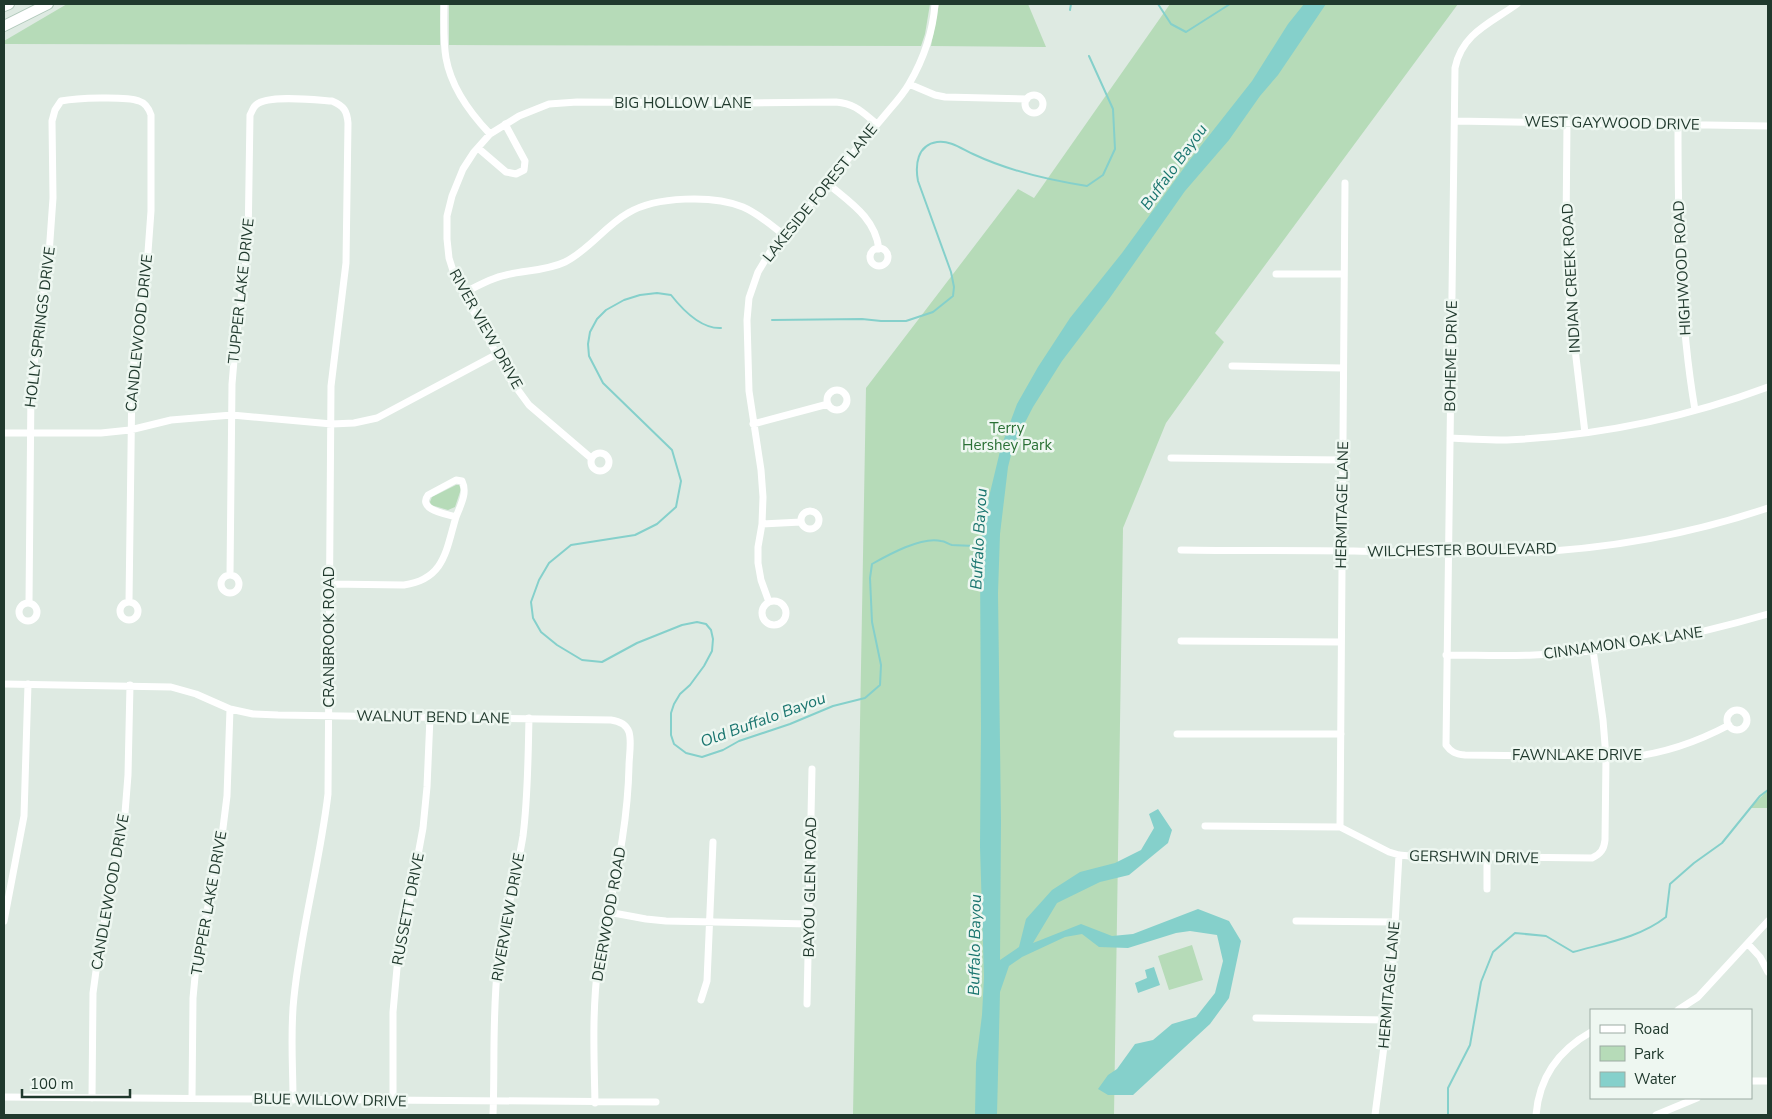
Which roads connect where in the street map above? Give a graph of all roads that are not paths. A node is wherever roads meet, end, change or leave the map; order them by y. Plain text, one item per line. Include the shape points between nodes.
1 (9, 4) edge
2 (48, 4) edge
3 (444, 4) edge
4 (935, 4) edge
5 (1516, 4) edge
6 (4, 6) edge
7 (4, 26) edge
8 (909, 84) junction
9 (109, 99) joint
10 (1027, 99) dead end
11 (1455, 121) junction
12 (1567, 123) junction
13 (505, 124) junction
14 (876, 124) junction
15 (1678, 124) junction
16 (1768, 126) edge
17 (490, 134) junction
18 (478, 148) junction
19 (348, 172) joint
20 (827, 183) junction
21 (1345, 183) dead end
22 (784, 235) junction
23 (879, 248) dead end
24 (1276, 274) dead end
25 (1344, 274) junction
26 (464, 293) junction
27 (497, 354) junction
28 (1232, 366) dead end
29 (1343, 368) junction
30 (1768, 386) edge
31 (828, 404) dead end
32 (1695, 410) junction
33 (232, 415) junction
34 (332, 424) junction
35 (754, 424) junction
36 (130, 430) junction
37 (1585, 433) junction
38 (4, 434) edge
39 (30, 434) junction
40 (1450, 438) junction
41 (591, 458) dead end
42 (1171, 458) dead end
43 (1343, 460) junction
44 (1768, 508) edge
45 (456, 517) junction
46 (801, 522) dead end
47 (762, 524) junction
48 (1181, 550) dead end
49 (1342, 551) junction
50 (1448, 553) junction
51 (230, 575) dead end
52 (329, 584) junction
53 (28, 602) dead end
54 (129, 602) dead end
55 (769, 602) dead end
56 (1768, 614) edge
57 (1181, 641) dead end
58 (1341, 642) junction
59 (1593, 650) junction
60 (1446, 655) junction
61 (4, 684) edge
62 (28, 684) junction
63 (130, 686) junction
64 (230, 709) junction
65 (329, 716) junction
66 (430, 717) junction
67 (528, 718) junction
68 (1445, 722) joint
69 (1729, 725) dead end
70 (626, 726) joint
71 (1177, 734) dead end
72 (1341, 734) junction
73 (1606, 757) junction
74 (812, 769) dead end
75 (1205, 826) dead end
76 (1340, 827) junction
77 (713, 842) dead end
78 (1399, 855) junction
79 (1487, 857) junction
80 (1487, 889) dead end
81 (608, 912) junction
82 (4, 921) edge
83 (1296, 921) dead end
84 (1768, 921) edge
85 (710, 922) junction
86 (1395, 922) junction
87 (809, 924) junction
88 (1748, 944) junction
89 (1768, 972) edge
90 (701, 1000) dead end
91 (806, 1004) dead end
92 (1680, 1009) edge
93 (1256, 1018) dead end
94 (1387, 1020) junction
95 (1590, 1033) edge
96 (1752, 1081) edge
97 (1768, 1081) edge
98 (4, 1098) edge
99 (92, 1098) junction
100 (192, 1098) junction
101 (1695, 1099) edge
102 (293, 1100) junction
103 (393, 1101) junction
104 (494, 1102) junction
105 (656, 1102) dead end
106 (595, 1103) junction
107 (494, 1115) edge
108 (1375, 1115) edge
109 (1536, 1115) edge
110 (1656, 1115) edge

1 - 6 main road
2 - 7 main road
3 - 17 street via 446,58 453,83
4 - 8 street, LAKESIDE FOREST LANE via 927,45
5 - 11 street, BOHEME DRIVE via 1473,34 1462,47 1455,68
8 - 10 street via 946,97
8 - 14 street, LAKESIDE FOREST LANE
9 - 36 street, CANDLEWOOD DRIVE via 141,101 148,106 151,115 151,211 132,377
9 - 39 street, HOLLY SPRINGS DRIVE via 61,102 52,121 52,225 32,378
11 - 12 street, WEST GAYWOOD DRIVE
11 - 40 street, BOHEME DRIVE
12 - 15 street, WEST GAYWOOD DRIVE
12 - 37 street, INDIAN CREEK ROAD via 1566,230 1570,307
13 - 14 street, BIG HOLLOW LANE via 549,104 577,102 836,102 857,108
13 - 17 street, BIG HOLLOW LANE
13 - 18 street via 525,161 524,170 516,174 506,172
14 - 20 street, LAKESIDE FOREST LANE
15 - 16 street, WEST GAYWOOD DRIVE
15 - 32 street, HIGHWOOD ROAD via 1681,281
17 - 18 street, RIVER VIEW DRIVE
18 - 26 street, RIVER VIEW DRIVE via 463,169 447,216 449,258
19 - 33 street, TUPPER LAKE DRIVE via 347,112 341,105 326,100 274,99 255,105 250,115 248,244 234,348
19 - 34 street, CRANBROOK ROAD via 346,263 331,386
20 - 22 street, LAKESIDE FOREST LANE
20 - 23 street via 873,226
21 - 25 street, HERMITAGE LANE
22 - 26 street via 743,207 710,200 662,202 627,213 565,262 530,272 506,274
22 - 35 street, LAKESIDE FOREST LANE via 758,272 749,298 749,391
24 - 25 street
25 - 29 street, HERMITAGE LANE
26 - 27 street, RIVER VIEW DRIVE
27 - 34 street via 376,418
27 - 41 street, RIVER VIEW DRIVE via 529,405
28 - 29 street
29 - 43 street, HERMITAGE LANE
30 - 32 street
31 - 35 street
32 - 37 street via 1626,427
33 - 34 street
33 - 36 street via 171,420
33 - 51 street, TUPPER LAKE DRIVE
34 - 52 street, CRANBROOK ROAD
35 - 47 street, LAKESIDE FOREST LANE via 762,470
36 - 39 street
36 - 54 street, CANDLEWOOD DRIVE
37 - 40 street via 1505,440
38 - 39 street
39 - 53 street, HOLLY SPRINGS DRIVE
40 - 50 street, BOHEME DRIVE
42 - 43 street
43 - 49 street, HERMITAGE LANE
44 - 50 street, WILCHESTER BOULEVARD via 1690,530 1598,546 1510,553
45 - 45 street via 465,493 462,482 456,480 425,499 429,508
45 - 52 street via 444,560 427,578 404,585
46 - 47 street
47 - 55 street, LAKESIDE FOREST LANE via 758,563
48 - 49 street, WILCHESTER BOULEVARD
49 - 50 street, WILCHESTER BOULEVARD
49 - 58 street, HERMITAGE LANE
50 - 60 street, BOHEME DRIVE
52 - 65 street, CRANBROOK ROAD
56 - 59 street, CINNAMON OAK LANE via 1722,628
57 - 58 street
58 - 72 street, HERMITAGE LANE
59 - 60 street, CINNAMON OAK LANE via 1534,655
59 - 73 street
60 - 68 street, BOHEME DRIVE
61 - 62 street, WALNUT BEND LANE
62 - 63 street, WALNUT BEND LANE
62 - 82 street via 24,816
63 - 64 street, WALNUT BEND LANE via 170,687
63 - 99 street, CANDLEWOOD DRIVE via 125,813 93,993
64 - 65 street, WALNUT BEND LANE via 278,716
64 - 100 street, TUPPER LAKE DRIVE via 222,836 196,966
65 - 66 street, WALNUT BEND LANE
65 - 102 street, CRANBROOK ROAD via 328,794 299,954 294,1000
66 - 67 street, WALNUT BEND LANE
66 - 103 street, RUSSETT DRIVE via 423,828 397,968 393,1012
67 - 70 street, WALNUT BEND LANE via 611,720
67 - 104 street, RIVERVIEW DRIVE via 525,818 501,945 495,1000
68 - 73 street, FAWNLAKE DRIVE via 1446,745 1456,754
69 - 73 street, FAWNLAKE DRIVE via 1662,752
70 - 81 street, DEERWOOD ROAD via 630,742 627,811
71 - 72 street
72 - 76 street, HERMITAGE LANE
73 - 79 street, GERSHWIN DRIVE via 1605,840 1598,855 1586,858
74 - 87 street, BAYOU GLEN ROAD
75 - 76 street, GERSHWIN DRIVE
76 - 78 street, GERSHWIN DRIVE
77 - 85 street
78 - 79 street, GERSHWIN DRIVE
78 - 86 street, HERMITAGE LANE
79 - 80 street
81 - 85 street via 646,920
81 - 106 street, DEERWOOD ROAD via 595,997
83 - 86 street
84 - 88 street
85 - 87 street
85 - 90 street via 707,981
86 - 94 street, HERMITAGE LANE
87 - 91 street, BAYOU GLEN ROAD
88 - 89 street
88 - 92 street via 1698,997
93 - 94 street
94 - 108 street, HERMITAGE LANE
95 - 109 street via 1563,1052 1553,1066 1545,1081
96 - 97 street
98 - 99 street, BLUE WILLOW DRIVE
99 - 100 street, BLUE WILLOW DRIVE
100 - 102 street, BLUE WILLOW DRIVE
101 - 110 street
102 - 103 street, BLUE WILLOW DRIVE
103 - 104 street, BLUE WILLOW DRIVE
104 - 106 street, BLUE WILLOW DRIVE
104 - 107 street, RIVERVIEW DRIVE
105 - 106 street, BLUE WILLOW DRIVE

